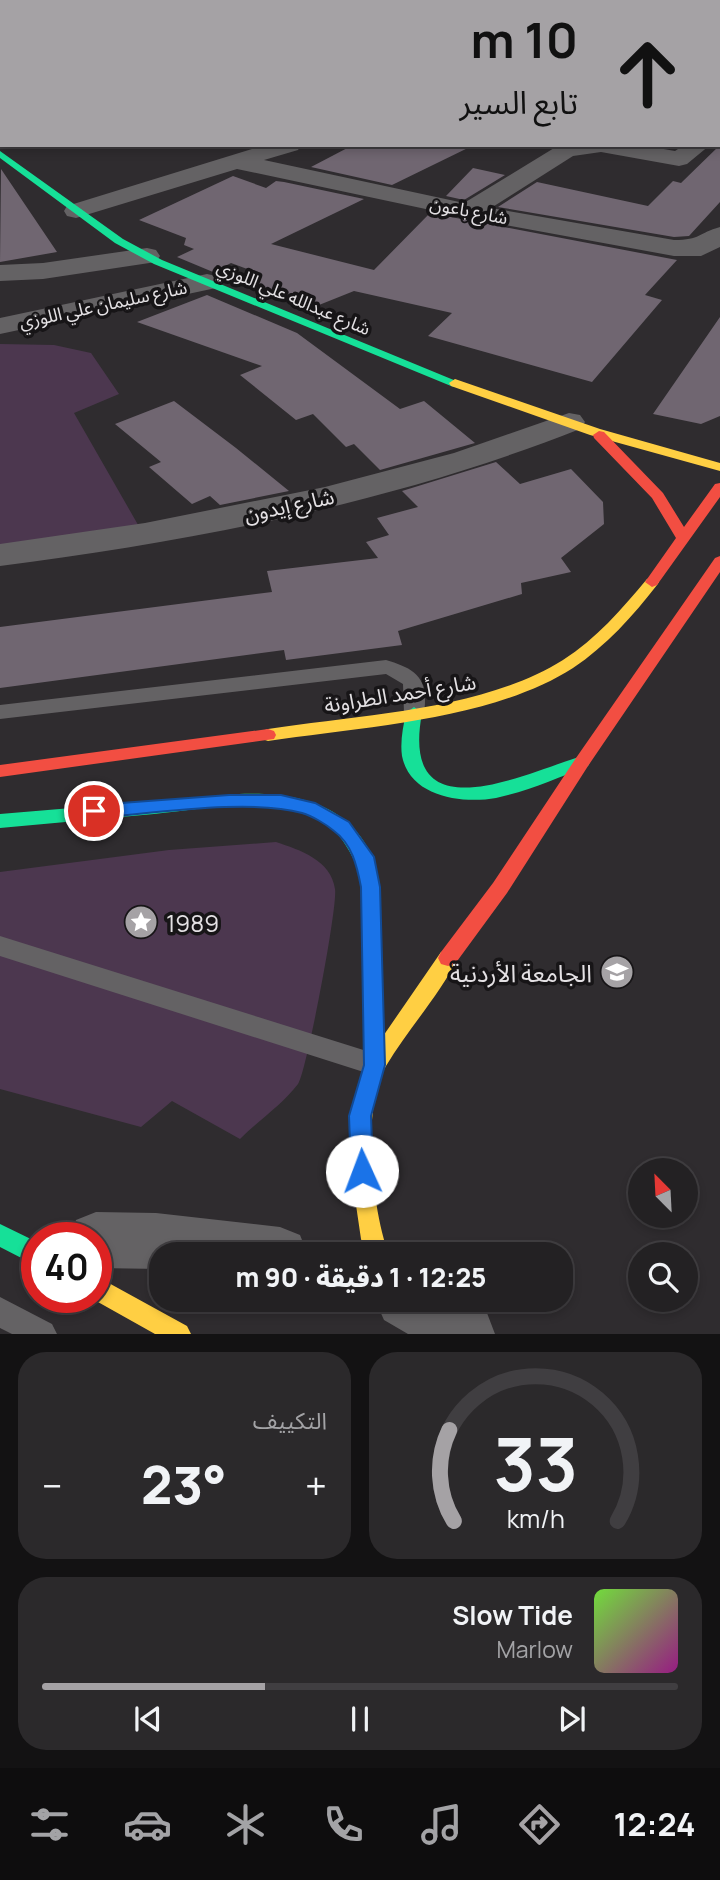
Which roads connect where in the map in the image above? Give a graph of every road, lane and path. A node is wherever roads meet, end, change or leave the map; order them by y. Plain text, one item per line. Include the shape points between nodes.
1 (284, 147) edge
2 (587, 147) edge
3 (612, 147) edge
4 (696, 147) edge
5 (0, 154) edge
6 (239, 162) junction
7 (76, 211) junction
8 (468, 211) junction
9 (710, 241) edge
10 (147, 256) junction
11 (0, 273) edge
12 (207, 282) junction
13 (0, 326) edge
14 (582, 427) junction
15 (720, 467) edge
16 (720, 487) edge
17 (684, 539) junction
18 (0, 555) edge
19 (720, 561) edge
20 (0, 712) edge
21 (414, 713) junction
22 (582, 762) junction
23 (0, 771) edge
24 (0, 821) edge
25 (0, 946) edge
26 (375, 1065) junction
27 (112, 1240) edge
28 (165, 1242) edge
29 (373, 1242) edge
30 (112, 1297) edge
31 (0, 1311) edge
32 (426, 1312) edge
33 (42, 1334) edge
34 (179, 1334) edge
35 (466, 1334) edge

1 - 6 street
2 - 8 street via 567,150
3 - 4 street via 679,159
5 - 7 street, شارع عبدالله علي اللوزي
6 - 7 street
6 - 8 street, شارع باعون
7 - 10 street, شارع عبدالله علي اللوزي
8 - 9 street, شارع باعون via 674,248
10 - 11 street
10 - 12 street, شارع عبدالله علي اللوزي
12 - 13 street, شارع سليمان علي اللوزي
12 - 14 street, شارع عبدالله علي اللوزي via 389,358
14 - 15 street, شارع عبدالله علي اللوزي
14 - 17 street, شارع عبدالله علي اللوزي via 656,493
14 - 18 street, شارع إيدون via 380,485 162,531
16 - 17 street, شارع أحمد الطراونة
17 - 21 street, شارع أحمد الطراونة via 650,585 579,656 515,690 473,705
19 - 22 street
20 - 21 lane via 386,667 400,671 417,687
21 - 22 street via 408,747 413,768 444,792 472,796 496,792
21 - 23 street, شارع أحمد الطراونة
22 - 26 street
24 - 26 street via 229,801 309,807 342,827 365,857 371,887
25 - 26 lane
26 - 29 street via 360,1116 362,1171
27 - 28 street
30 - 34 street
31 - 33 lane
32 - 35 street

